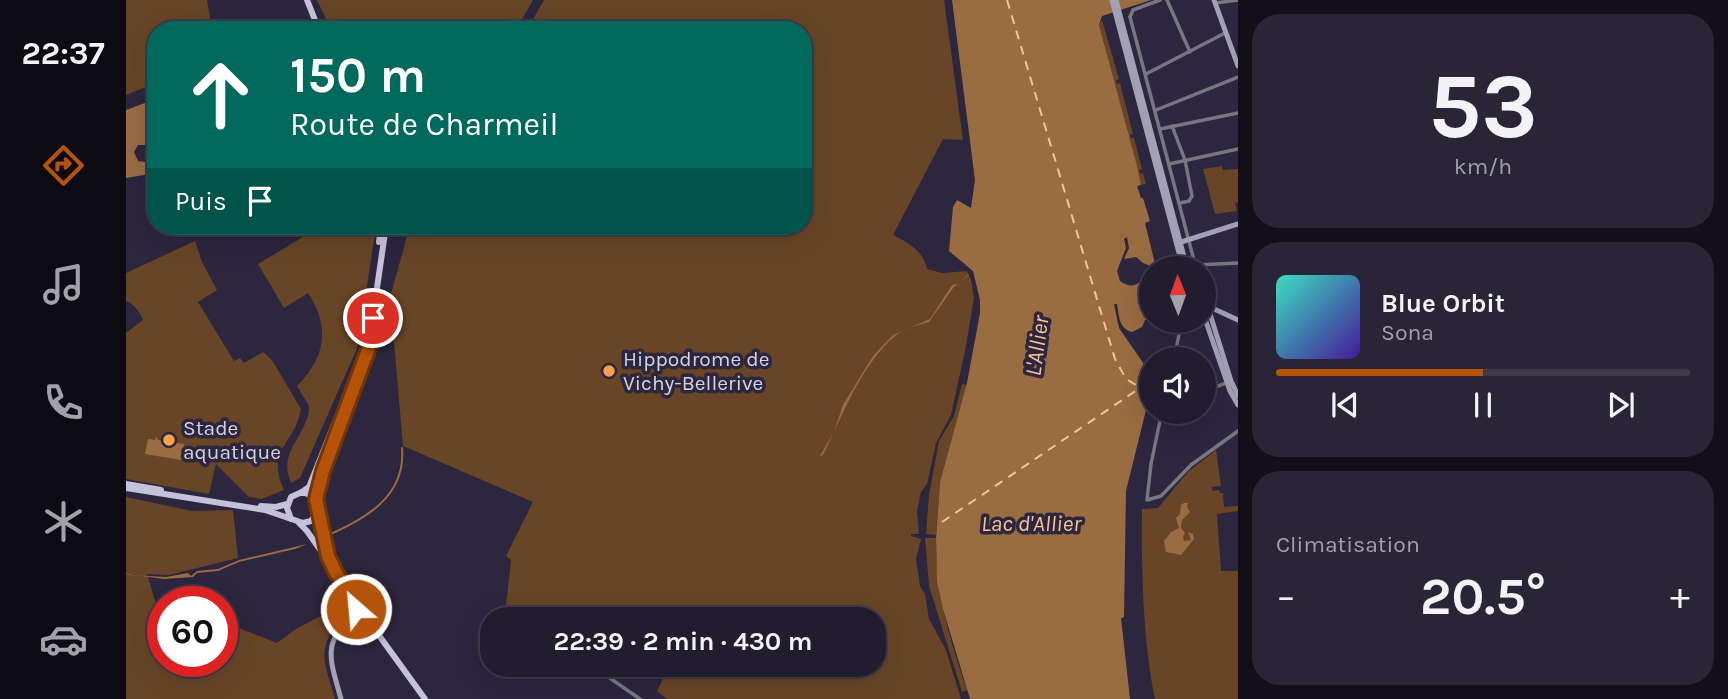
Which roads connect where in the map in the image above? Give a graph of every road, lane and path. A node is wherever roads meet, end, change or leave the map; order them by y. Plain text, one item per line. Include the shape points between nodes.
1 (307, 0) edge
2 (1114, 0) edge
3 (1160, 0) edge
4 (1167, 0) edge
5 (1238, 0) edge
6 (1214, 2) edge
7 (1119, 16) junction
8 (1130, 16) junction
9 (316, 21) edge
10 (1226, 33) junction
11 (1190, 52) junction
12 (1236, 58) edge
13 (1238, 66) edge
14 (1146, 74) junction
15 (1238, 77) edge
16 (1155, 110) junction
17 (1238, 113) edge
18 (1172, 126) junction
19 (1160, 129) junction
20 (1238, 149) edge
21 (1185, 160) junction
22 (1169, 164) junction
23 (1180, 204) junction
24 (1238, 224) edge
25 (382, 235) edge
26 (383, 235) edge
27 (1189, 239) junction
28 (1178, 243) junction
29 (1182, 256) edge
30 (1193, 256) edge
31 (1238, 263) edge
32 (1216, 265) edge
33 (1216, 316) edge
34 (1238, 320) edge
35 (1214, 333) edge
36 (1228, 382) junction
37 (1216, 386) edge
38 (1238, 396) edge
39 (1238, 405) edge
40 (1159, 424) edge
41 (1238, 430) edge
42 (126, 486) edge
43 (302, 492) junction
44 (316, 499) junction
45 (287, 504) junction
46 (318, 511) junction
47 (292, 519) junction
48 (299, 523) junction
49 (336, 573) junction
50 (358, 607) junction
51 (608, 677) edge
52 (341, 699) edge
53 (425, 699) edge
54 (640, 699) edge

1 - 9 main road
2 - 7 main road
3 - 8 street via 1133,10
4 - 11 street
5 - 6 street
6 - 10 main road
7 - 8 street
7 - 28 main road
8 - 14 street
10 - 11 street
10 - 12 main road
11 - 14 street
12 - 13 main road
14 - 16 street
15 - 16 street
16 - 19 street
17 - 18 street
18 - 19 street
18 - 21 street
19 - 22 street
20 - 21 street
21 - 22 street
21 - 23 street via 1192,196
22 - 23 street
23 - 27 street
24 - 27 main road
25 - 43 main road via 363,349 309,487
26 - 44 main road via 368,350
27 - 28 main road
27 - 30 street
28 - 29 main road
31 - 32 street
33 - 34 main road
35 - 36 main road
36 - 37 street
36 - 38 main road
36 - 39 main road
40 - 41 street via 1147,500 1161,496 1191,465
42 - 45 main road via 266,507
42 - 47 main road via 265,510
43 - 44 main road
43 - 45 main road
44 - 46 main road
45 - 47 main road
46 - 48 main road via 311,521
46 - 49 main road
47 - 48 main road
48 - 49 main road
49 - 50 main road
50 - 52 main road via 335,634 330,650
50 - 53 main road
51 - 54 street

